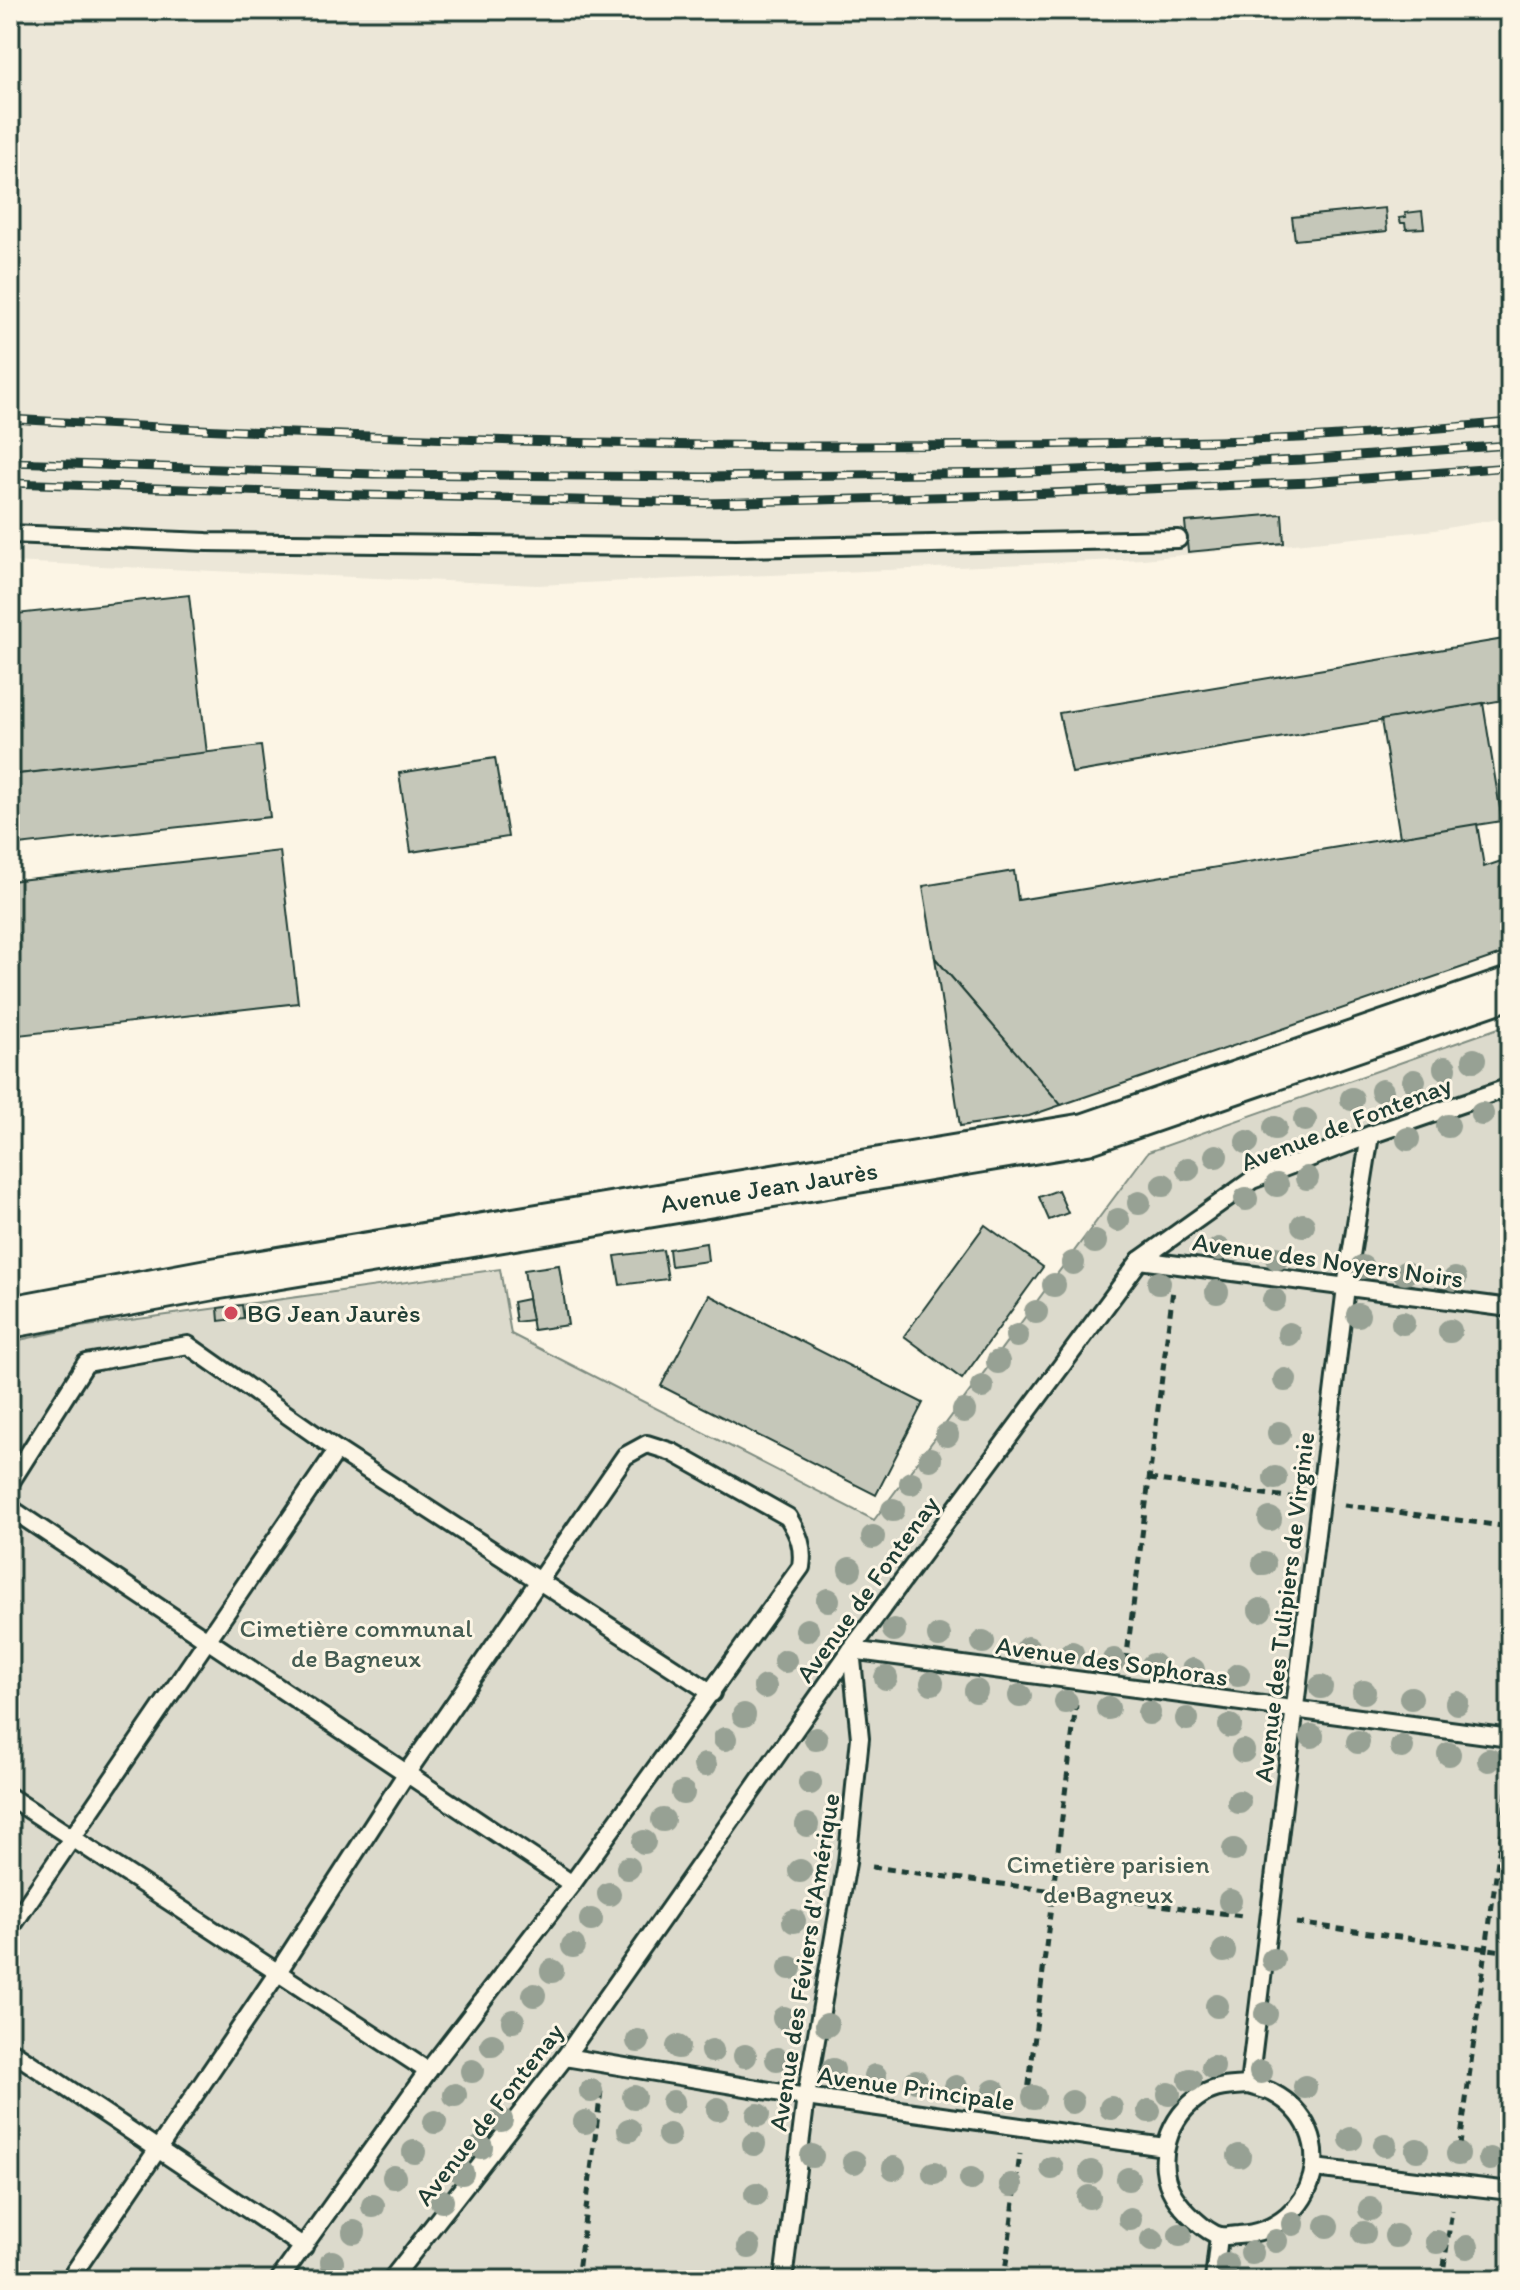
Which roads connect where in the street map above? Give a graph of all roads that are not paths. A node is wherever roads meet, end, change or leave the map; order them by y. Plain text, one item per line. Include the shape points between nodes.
1 (10, 534) edge
2 (1178, 539) dead end
3 (1510, 988) edge
4 (1510, 1087) edge
5 (1370, 1135) junction
6 (1140, 1260) junction
7 (1346, 1287) junction
8 (1510, 1308) edge
9 (10, 1317) edge
10 (337, 1450) junction
11 (10, 1483) edge
12 (10, 1508) edge
13 (538, 1582) junction
14 (208, 1642) junction
15 (851, 1650) junction
16 (712, 1693) junction
17 (1296, 1710) junction
18 (1510, 1738) edge
19 (406, 1774) junction
20 (10, 1797) edge
21 (72, 1837) junction
22 (572, 1884) junction
23 (10, 1929) edge
24 (278, 1972) junction
25 (10, 2050) edge
26 (565, 2057) junction
27 (428, 2071) junction
28 (1249, 2085) junction
29 (806, 2097) junction
30 (1165, 2147) junction
31 (157, 2148) junction
32 (1314, 2168) junction
33 (1510, 2191) edge
34 (1219, 2236) junction
35 (304, 2247) junction
36 (69, 2280) edge
37 (279, 2280) edge
38 (391, 2280) edge
39 (783, 2280) edge
40 (1214, 2280) edge

1 - 2 lane via 207,542 736,548
3 - 9 street, Avenue Jean Jaurès via 1086,1134
4 - 5 lane, Avenue de Fontenay
5 - 6 lane, Avenue de Fontenay via 1252,1180
5 - 7 lane, Avenue des Tulipiers de Virginie
6 - 7 lane, Avenue des Noyers Noirs
6 - 15 lane, Avenue de Fontenay
7 - 8 lane, Avenue des Noyers Noirs
7 - 17 lane, Avenue des Tulipiers de Virginie
10 - 11 lane via 188,1345 86,1363
10 - 13 lane
10 - 14 lane
12 - 14 lane
13 - 16 lane
13 - 16 lane via 625,1456 647,1444 672,1452 788,1517 803,1549 801,1567
13 - 19 lane
14 - 19 lane
14 - 21 lane
15 - 17 lane, Avenue des Sophoras
15 - 26 lane, Avenue de Fontenay
15 - 29 lane, Avenue des Féviers d'Amérique via 860,1738 847,1863
16 - 22 lane
17 - 18 lane, Avenue des Sophoras
17 - 28 lane, Avenue des Tulipiers de Virginie
19 - 22 lane
19 - 24 lane
20 - 21 lane
21 - 23 lane
21 - 24 lane
22 - 27 lane
24 - 27 lane
24 - 31 lane
25 - 31 lane
26 - 29 lane, Avenue Principale
26 - 38 lane, Avenue de Fontenay
27 - 35 lane
28 - 30 lane via 1204,2093 1179,2116
28 - 32 lane via 1271,2092 1305,2123
29 - 30 lane, Avenue Principale
29 - 39 lane, Avenue des Féviers d'Amérique
30 - 34 lane via 1172,2194 1187,2213
31 - 35 lane
31 - 36 lane
32 - 33 lane
32 - 34 lane via 1308,2192 1276,2226
34 - 40 lane
35 - 37 lane

